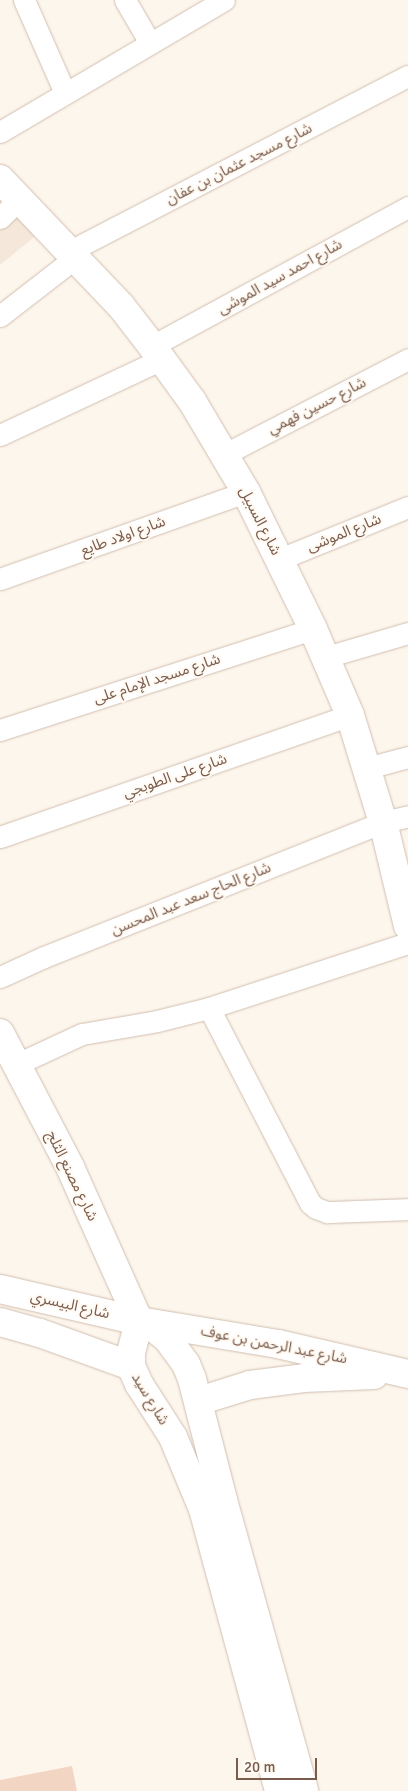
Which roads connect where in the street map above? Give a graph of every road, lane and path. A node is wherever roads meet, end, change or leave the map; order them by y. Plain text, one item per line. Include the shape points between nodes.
1 (24, 0) edge
2 (125, 0) edge
3 (217, 2) edge
4 (150, 43) junction
5 (408, 76) edge
6 (65, 93) junction
7 (0, 132) edge
8 (0, 179) edge
9 (20, 198) junction
10 (408, 207) edge
11 (0, 218) edge
12 (73, 254) junction
13 (0, 316) edge
14 (157, 352) junction
15 (408, 358) edge
16 (0, 435) edge
17 (225, 454) junction
18 (246, 492) junction
19 (408, 507) edge
20 (280, 560) junction
21 (0, 579) edge
22 (313, 629) junction
23 (408, 633) edge
24 (326, 657) junction
25 (350, 715) junction
26 (0, 730) edge
27 (408, 757) edge
28 (367, 768) junction
29 (396, 819) edge
30 (0, 837) edge
31 (408, 926) edge
32 (408, 943) edge
33 (0, 978) edge
34 (209, 1008) junction
35 (0, 1033) edge
36 (17, 1064) junction
37 (408, 1209) edge
38 (0, 1289) edge
39 (139, 1320) junction
40 (0, 1322) edge
41 (131, 1366) junction
42 (408, 1375) edge
43 (199, 1401) junction
44 (279, 1791) edge
45 (304, 1791) edge

1 - 6 street
2 - 4 street
3 - 4 street
4 - 6 street
5 - 12 street, شارع مسجد عثمان بن عفان
6 - 7 street
8 - 9 street, شارع السبيل
9 - 11 street
9 - 12 street, شارع السبيل
10 - 14 street, شارع احمد سيد الموشى
12 - 13 street, شارع مسجد عثمان بن عفان
12 - 14 street, شارع السبيل via 121,306
14 - 16 street, شارع احمد سيد الموشى
14 - 17 street, شارع السبيل
15 - 17 street, شارع حسين فهمي
17 - 18 street, شارع السبيل
18 - 20 street, شارع السبيل
18 - 21 street, شارع اولاد طايع
19 - 20 street, شارع الموشى
20 - 22 street, شارع السبيل
22 - 24 street, شارع السبيل
22 - 26 street, شارع مسجد الإمام على
23 - 24 street
24 - 25 street, شارع السبيل
25 - 28 street, شارع السبيل
25 - 30 street, شارع على الطوبجي
27 - 28 street
28 - 29 street, شارع السبيل
29 - 31 street, شارع السبيل
29 - 33 street, شارع الحاج سعد عبد المحسن via 44,957
32 - 34 street
34 - 36 street via 82,1034
34 - 37 street via 310,1203 327,1212
35 - 36 street, شارع مصنع الثلج
36 - 39 street, شارع مصنع الثلج via 70,1167
38 - 39 street, شارع البيسري
39 - 41 street, شارع سيد
39 - 42 street, شارع عبد الرحمن بن عوف via 278,1344
39 - 43 street via 154,1328 178,1350
40 - 41 street
41 - 44 street, شارع سيد via 173,1437 203,1509
42 - 43 street, شارع عبد الرحمن بن عوف via 268,1382
43 - 45 street via 223,1500

